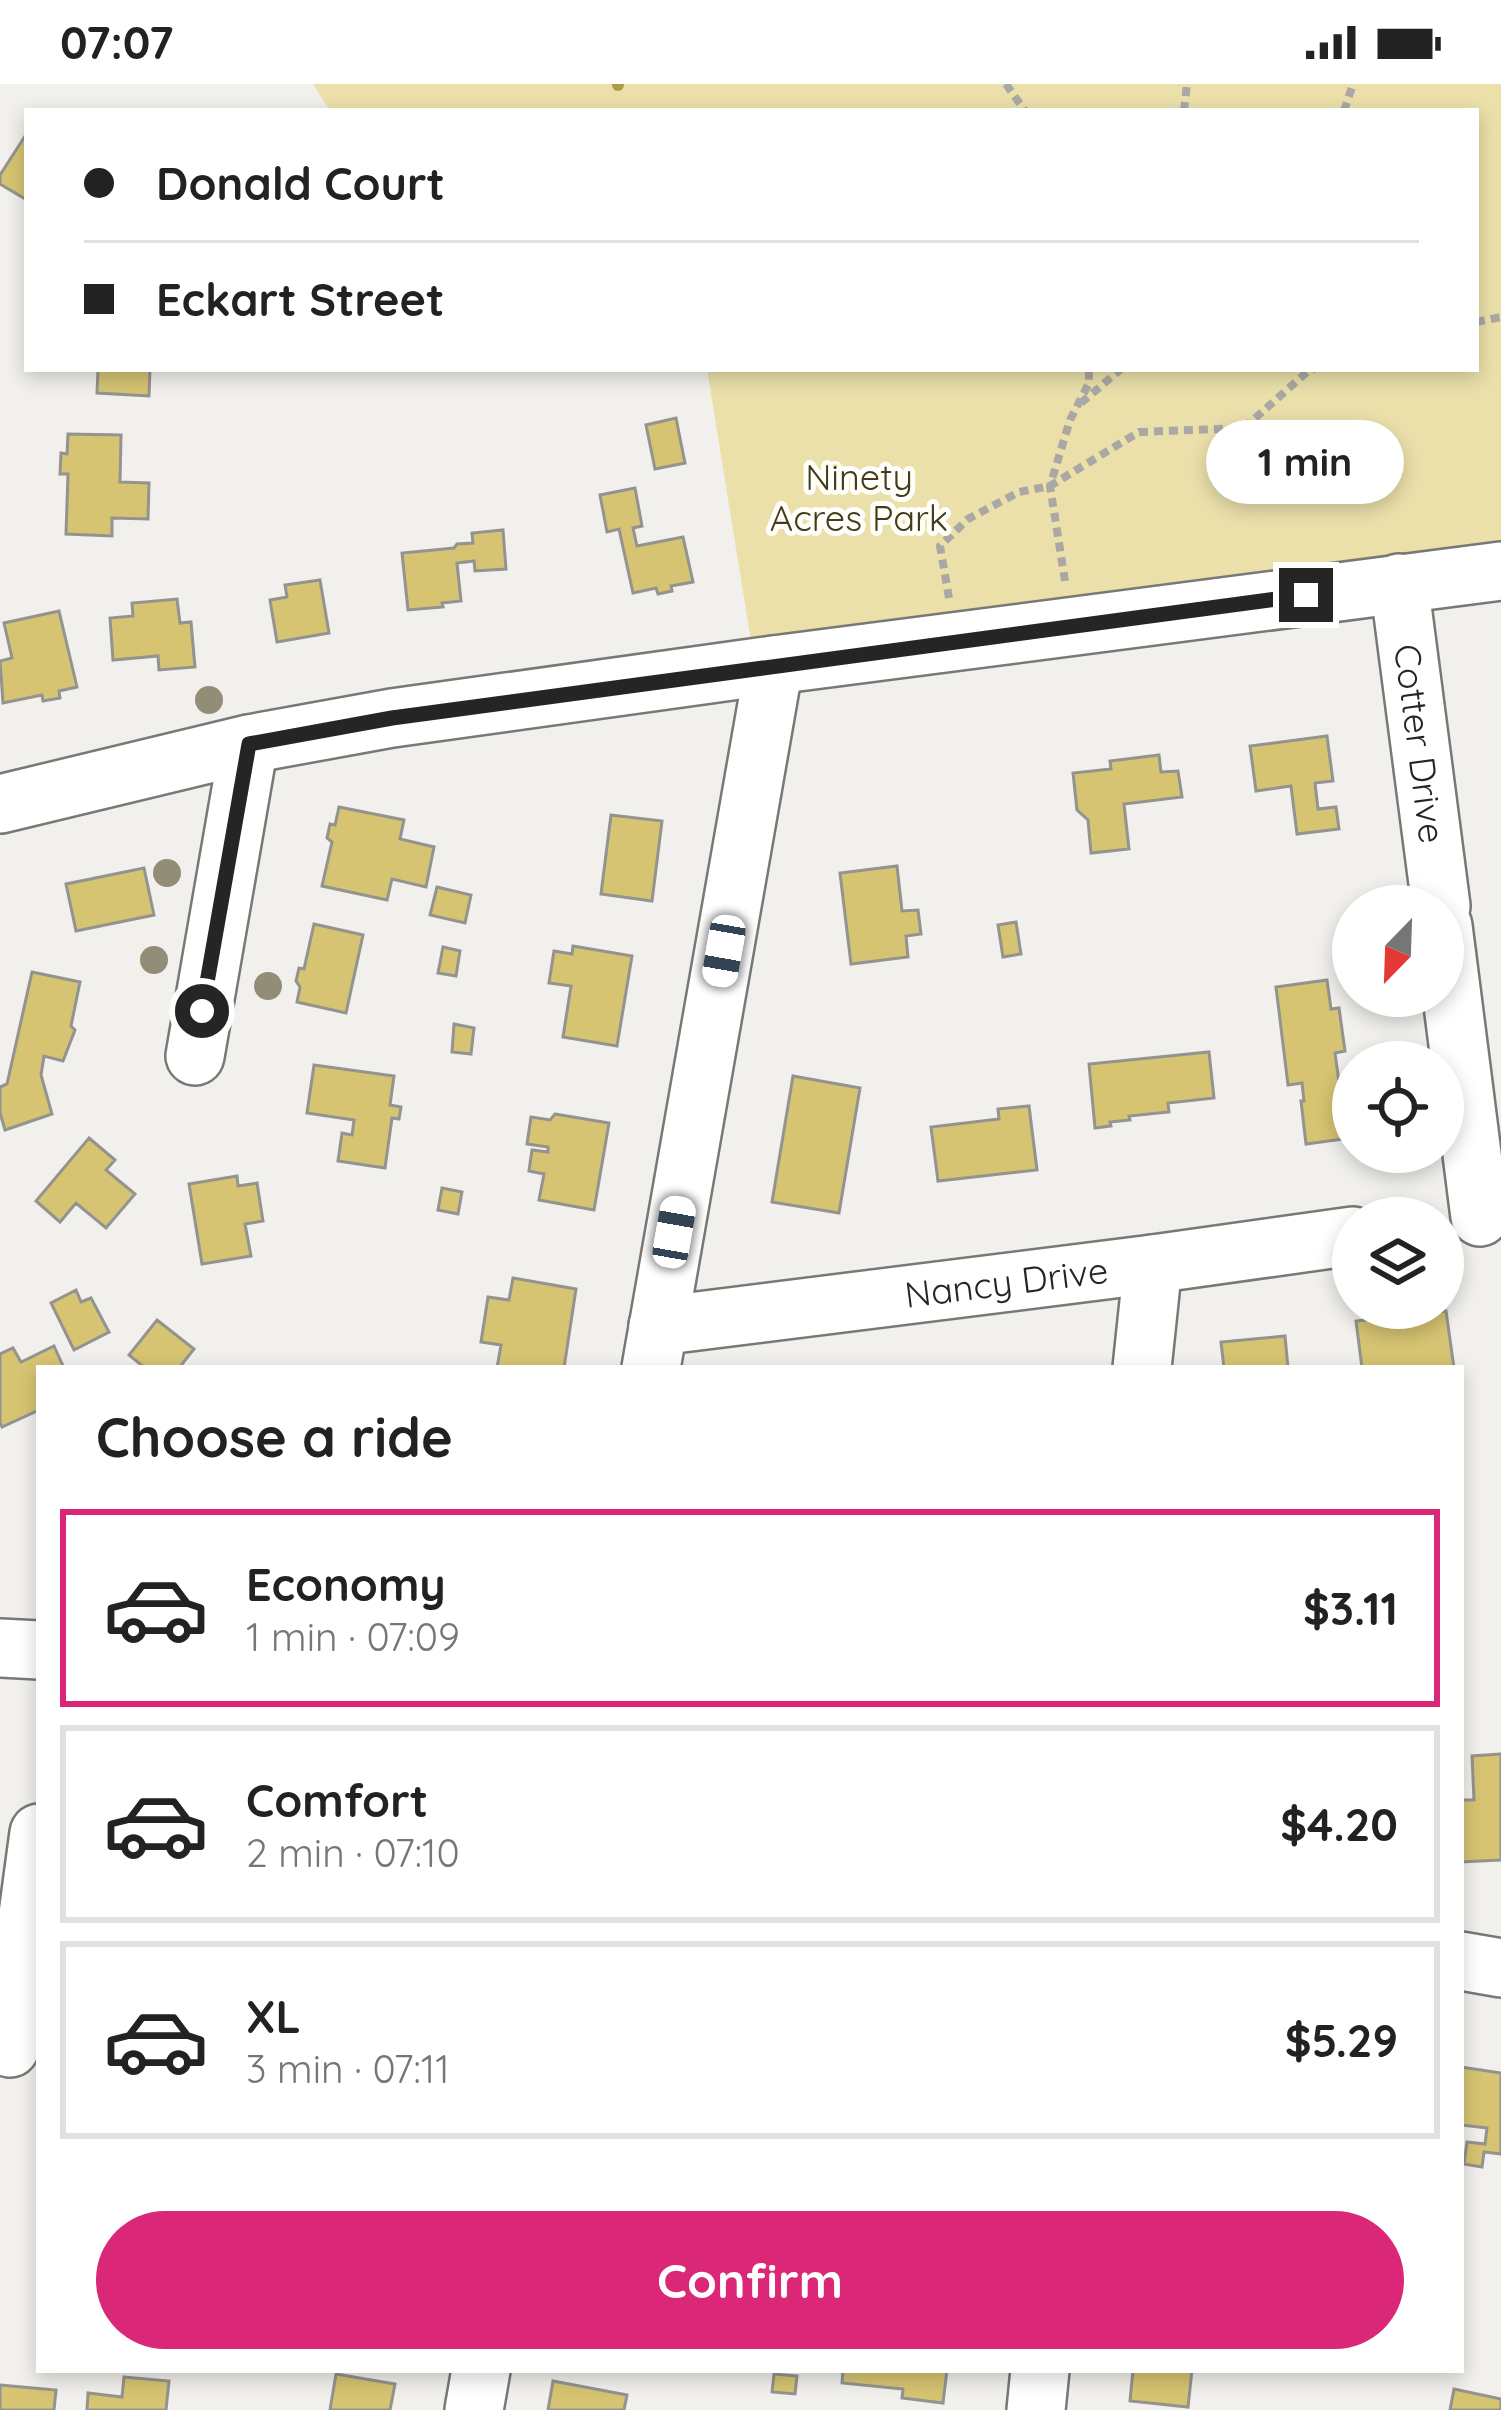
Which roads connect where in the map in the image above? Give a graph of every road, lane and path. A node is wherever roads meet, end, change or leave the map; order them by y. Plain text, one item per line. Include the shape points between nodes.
1 (1089, 372) edge
2 (1117, 372) edge
3 (1307, 372) edge
4 (1078, 406) junction
5 (1049, 486) junction
6 (1501, 571) edge
7 (1399, 583) junction
8 (1073, 626) junction
9 (956, 641) junction
10 (774, 665) junction
11 (249, 744) junction
12 (0, 804) edge
13 (1438, 885) edge
14 (1453, 1017) edge
15 (195, 1056) dead end
16 (1475, 1218) edge
17 (1332, 1239) edge
18 (1153, 1264) junction
19 (654, 1347) edge
20 (1142, 1365) edge
21 (0, 1648) edge
22 (36, 1650) edge
23 (36, 1855) edge
24 (1464, 1961) edge
25 (1501, 1968) edge
26 (10, 2048) dead end
27 (480, 2373) edge
28 (1040, 2373) edge
29 (474, 2410) edge
30 (1036, 2410) edge

1 - 4 path
2 - 4 path
3 - 5 path via 1244,428 1139,432
4 - 5 path
5 - 8 path
5 - 9 path via 968,519 940,546
6 - 7 street
7 - 8 street
7 - 13 street, Cotter Drive
8 - 9 street
9 - 10 street
10 - 11 street
10 - 19 street
11 - 12 street
11 - 15 street
14 - 16 street
17 - 18 street, Nancy Drive
18 - 19 street, Nancy Drive
18 - 20 street
21 - 22 street
23 - 26 street
24 - 25 street
27 - 29 street
28 - 30 street

